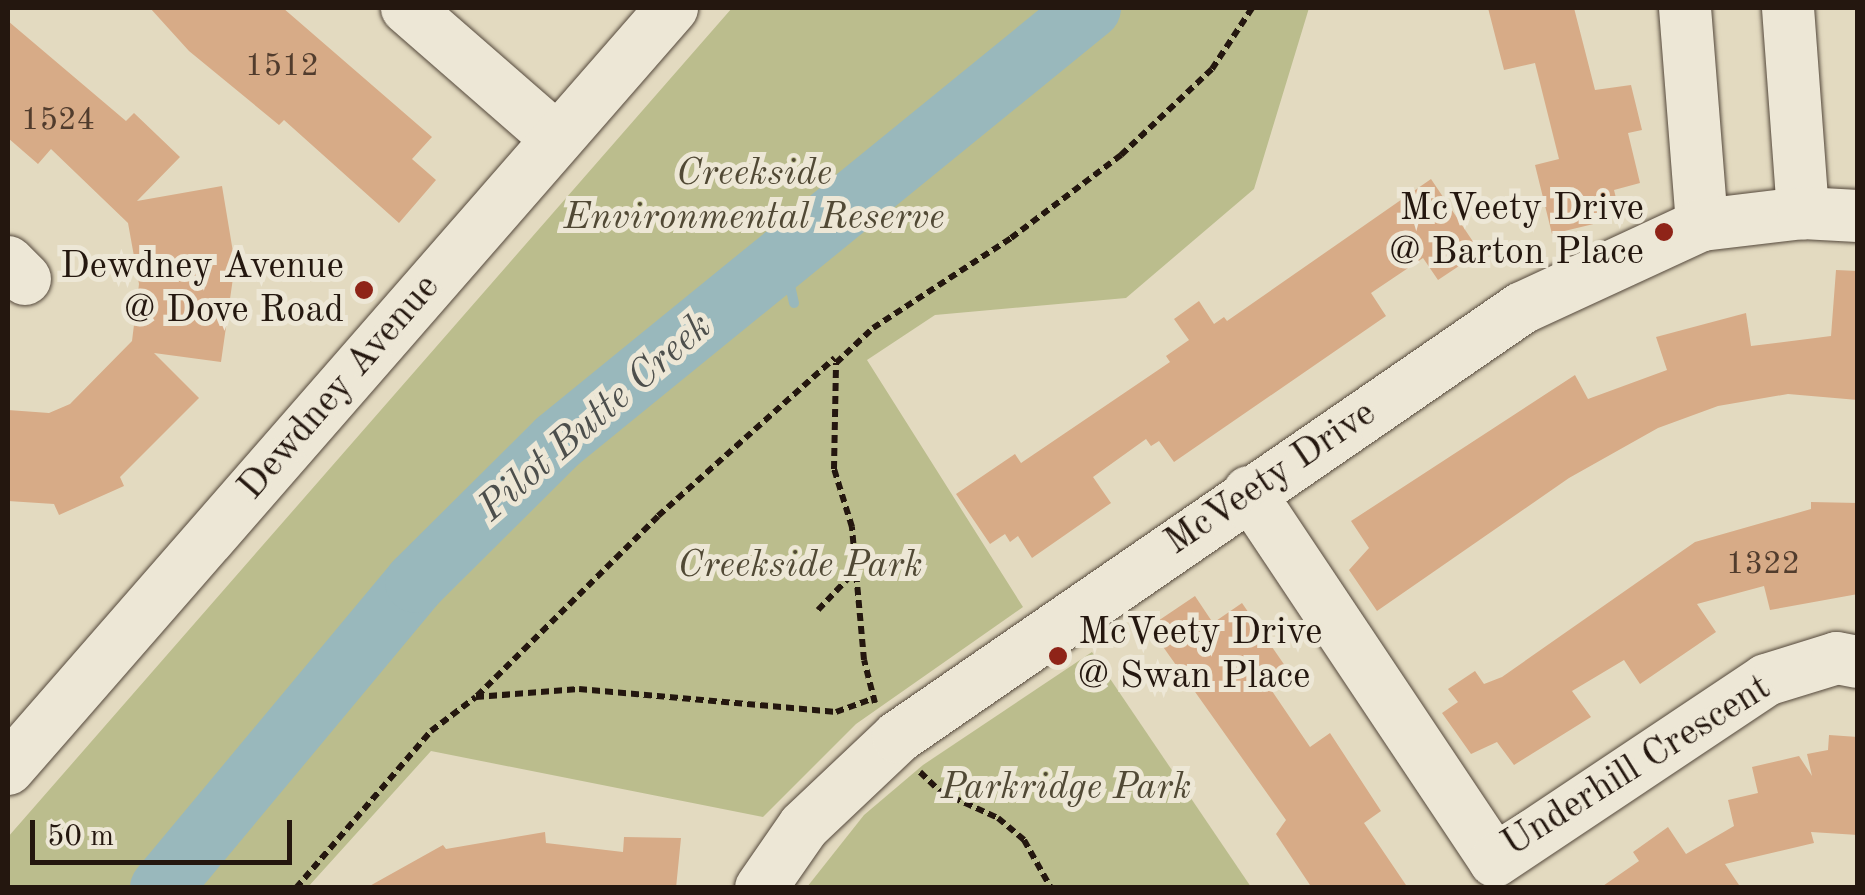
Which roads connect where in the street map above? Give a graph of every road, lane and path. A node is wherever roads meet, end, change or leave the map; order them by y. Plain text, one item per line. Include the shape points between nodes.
1 (407, 8) edge
2 (672, 8) edge
3 (1252, 8) edge
4 (1685, 8) edge
5 (1788, 8) edge
6 (557, 139) junction
7 (1803, 212) junction
8 (1858, 216) edge
9 (1702, 225) junction
10 (846, 348) junction
11 (1249, 492) junction
12 (856, 570) junction
13 (818, 610) dead end
14 (1858, 662) edge
15 (476, 697) junction
16 (885, 718) junction
17 (8, 769) edge
18 (296, 888) edge
19 (762, 888) edge
20 (1052, 888) edge

1 - 6 street
2 - 6 street, Dewdney Avenue
3 - 10 path via 1212,68 1121,155
4 - 9 street
5 - 7 street
6 - 17 street, Dewdney Avenue
7 - 8 street, McVeety Drive
7 - 9 street, McVeety Drive
9 - 11 street, McVeety Drive via 1522,308
10 - 12 path via 832,381 834,469 852,528
10 - 15 path via 658,516
11 - 14 street, Underhill Crescent via 1495,861 1766,680 1837,658
11 - 16 street, McVeety Drive
12 - 13 path
12 - 16 path
15 - 16 path via 578,689
15 - 18 path via 431,731
16 - 19 street, McVeety Drive
16 - 20 path via 941,792 998,818 1024,840

